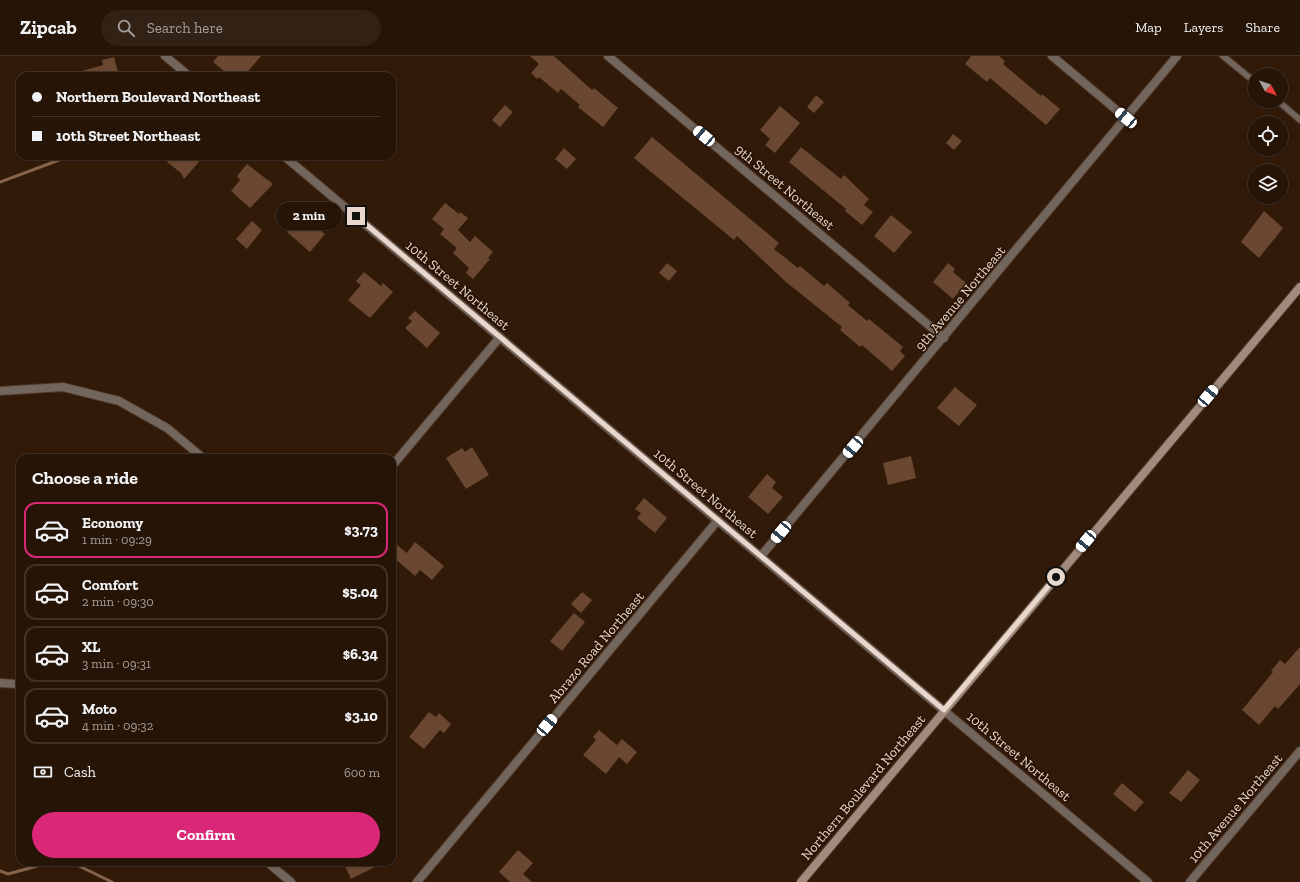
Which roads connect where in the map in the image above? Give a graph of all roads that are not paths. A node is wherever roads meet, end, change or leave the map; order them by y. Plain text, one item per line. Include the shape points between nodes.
1 (165, 56) edge
2 (608, 56) edge
3 (1052, 56) edge
4 (1177, 56) edge
5 (1223, 56) edge
6 (184, 72) edge
7 (1248, 76) edge
8 (1286, 108) edge
9 (1126, 118) junction
10 (1300, 120) edge
11 (289, 160) edge
12 (1300, 287) edge
13 (500, 337) junction
14 (944, 338) junction
15 (0, 391) edge
16 (198, 454) edge
17 (396, 461) edge
18 (718, 520) junction
19 (761, 556) junction
20 (0, 683) edge
21 (16, 684) edge
22 (944, 710) junction
23 (1300, 751) edge
24 (272, 866) edge
25 (291, 882) edge
26 (417, 882) edge
27 (801, 882) edge
28 (1148, 882) edge
29 (1190, 882) edge

1 - 6 street
2 - 14 street, 9th Street Northeast
3 - 9 street
4 - 9 street, 9th Avenue Northeast
5 - 7 lane
8 - 10 lane
9 - 14 street, 9th Avenue Northeast
11 - 13 street, 10th Street Northeast
12 - 22 main road, Northern Boulevard Northeast
13 - 17 street
13 - 18 street, 10th Street Northeast
14 - 19 street, 9th Avenue Northeast
15 - 16 street via 63,387 119,401 167,428
18 - 19 street, 10th Street Northeast
18 - 26 street, Abrazo Road Northeast
19 - 22 street, 10th Street Northeast
20 - 21 street
22 - 27 main road, Northern Boulevard Northeast
22 - 28 street, 10th Street Northeast
23 - 29 street, 10th Avenue Northeast
24 - 25 street

